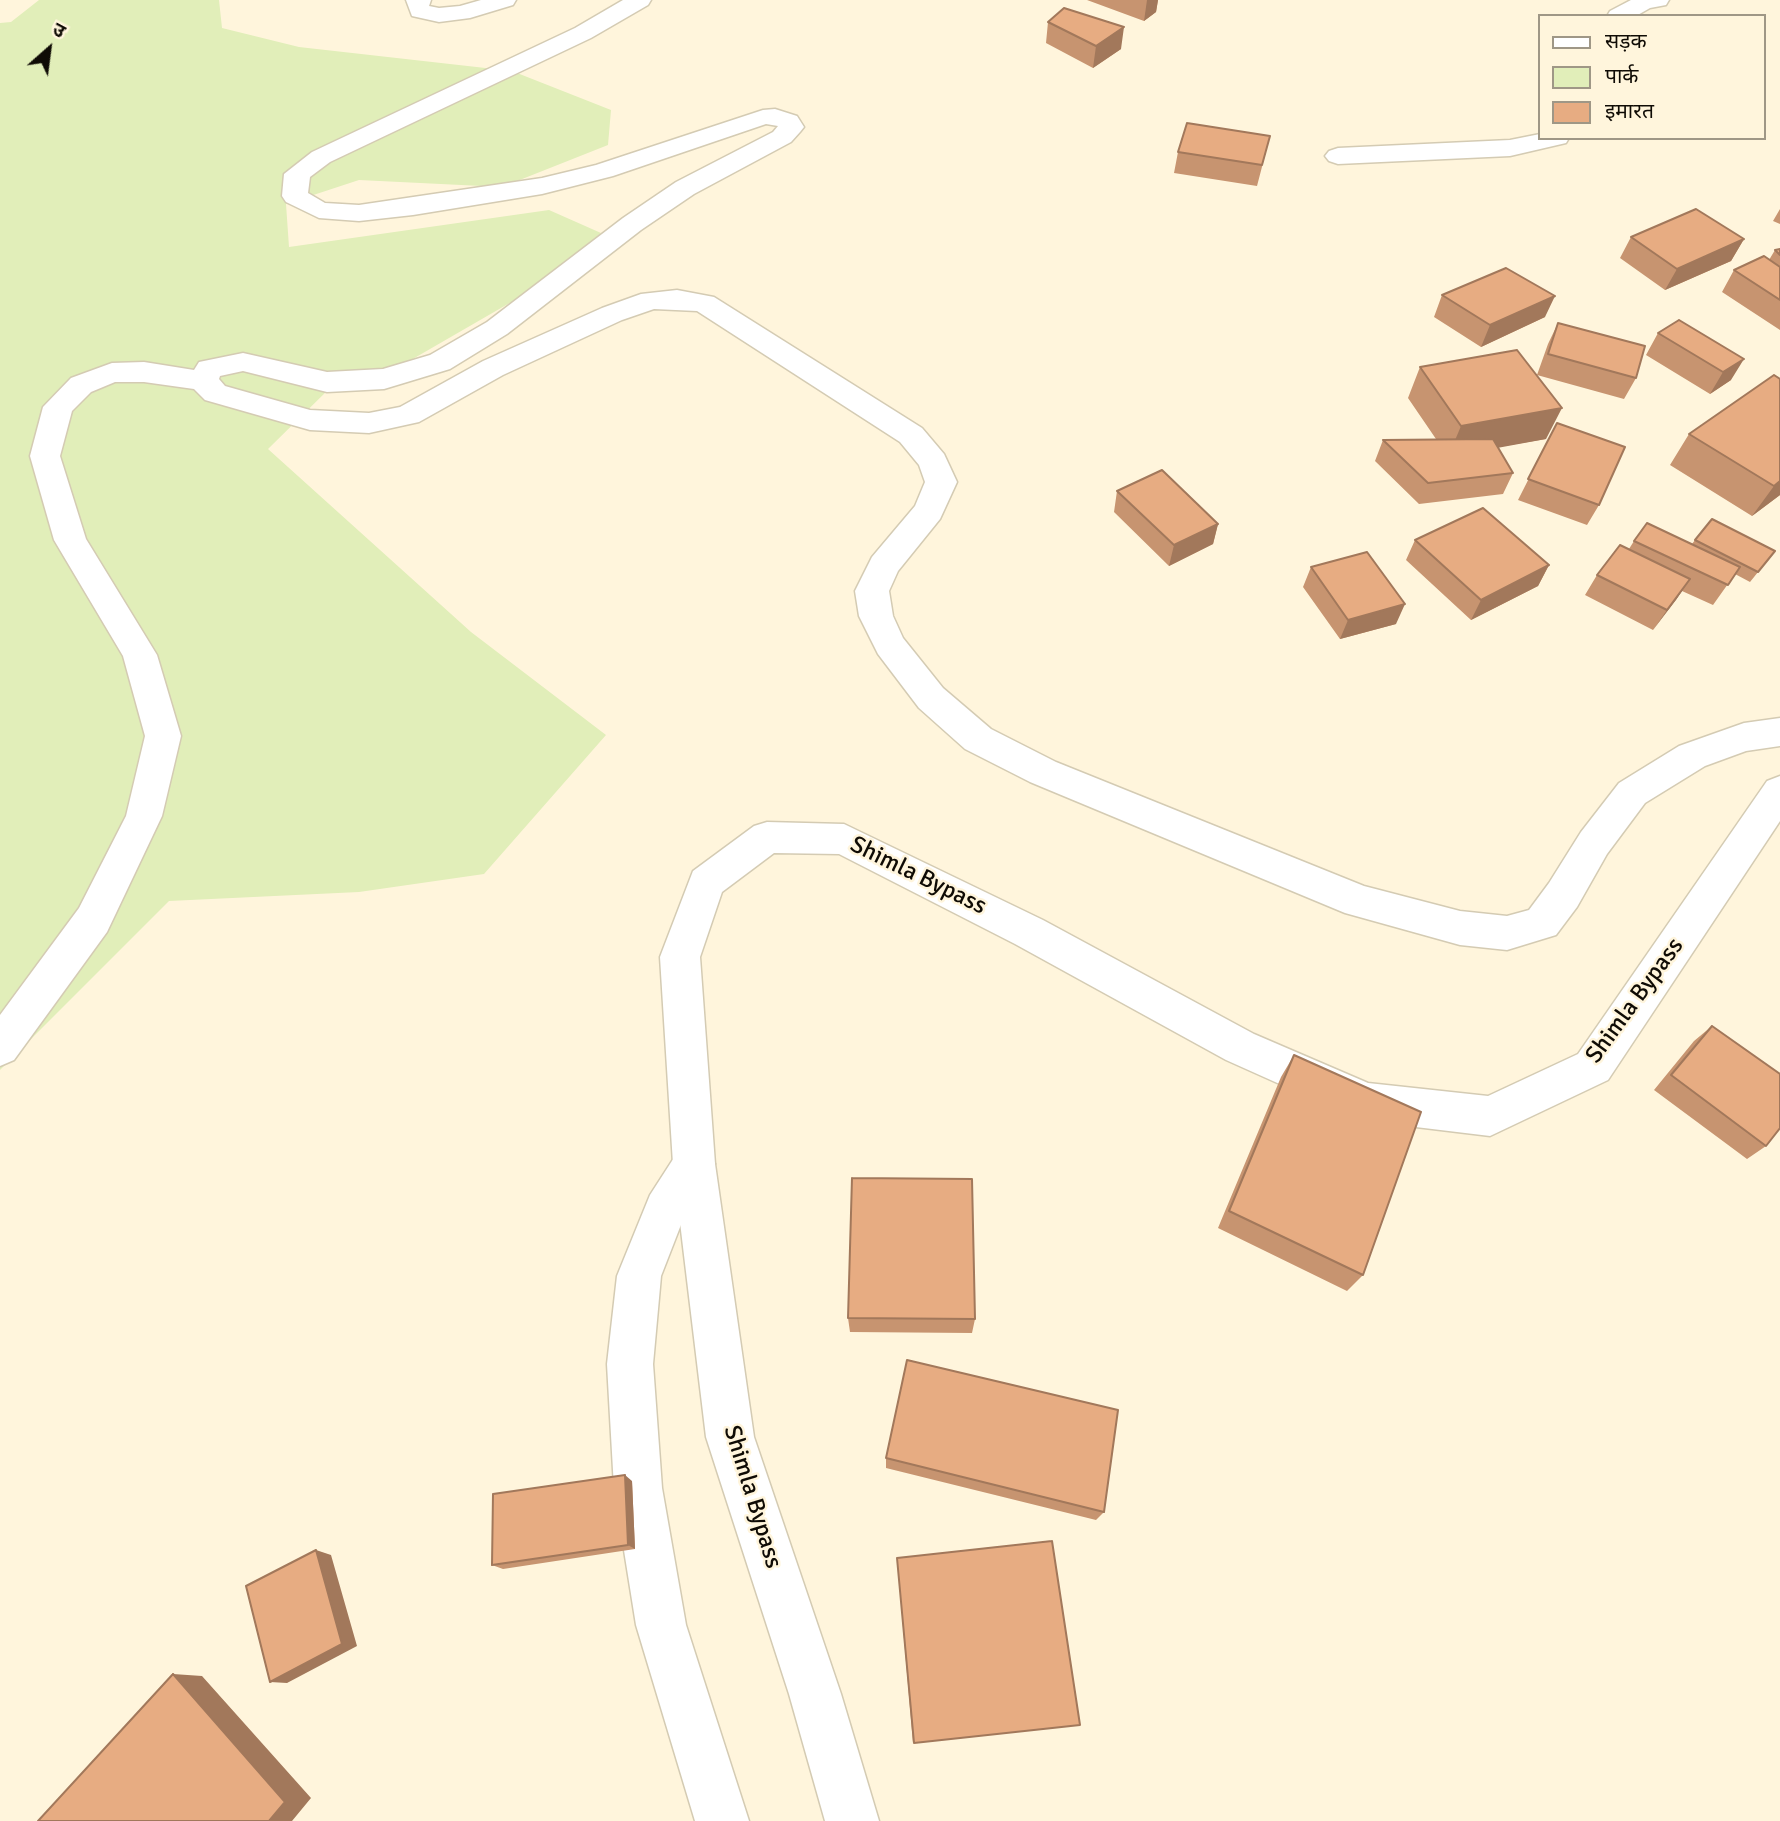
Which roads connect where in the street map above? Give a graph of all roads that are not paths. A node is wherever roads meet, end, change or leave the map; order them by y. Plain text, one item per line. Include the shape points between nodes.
1 (420, 0) edge
2 (505, 0) edge
3 (640, 0) edge
4 (1658, 0) edge
5 (1622, 14) edge
6 (1548, 140) edge
7 (1338, 156) dead end
8 (203, 381) junction
9 (1780, 732) edge
10 (1780, 791) edge
11 (0, 1047) edge
12 (694, 1164) junction
13 (722, 1821) edge
14 (852, 1821) edge

1 - 2 main road via 416,2 420,11 439,15
3 - 8 main road via 504,71 321,157 297,174 295,196 319,211 359,213 413,207 542,186 763,117 788,121 791,127 782,137 685,188 497,328 440,362 384,379 327,382 243,362 209,369
4 - 5 main road
6 - 7 main road via 1510,148
8 - 9 main road via 215,393 310,420 369,423 408,415 493,368 612,314 652,300 704,303 911,435 933,461 941,482 929,511 884,565 872,591 876,616 891,645 931,698 978,739 1044,772 1359,901 1460,928 1507,933 1542,923 1632,793 1692,756 1744,737
8 - 11 main road via 144,372 112,373 81,385 58,407 45,456 70,540 139,655 163,736 144,816 93,920
10 - 12 main road, Shimla Bypass via 1593,1067 1490,1116 1366,1102 1240,1047 1029,932 844,839 767,837 706,882 680,957
12 - 13 main road via 666,1209 639,1276 630,1364 638,1488 661,1625
12 - 14 main road, Shimla Bypass via 730,1437

